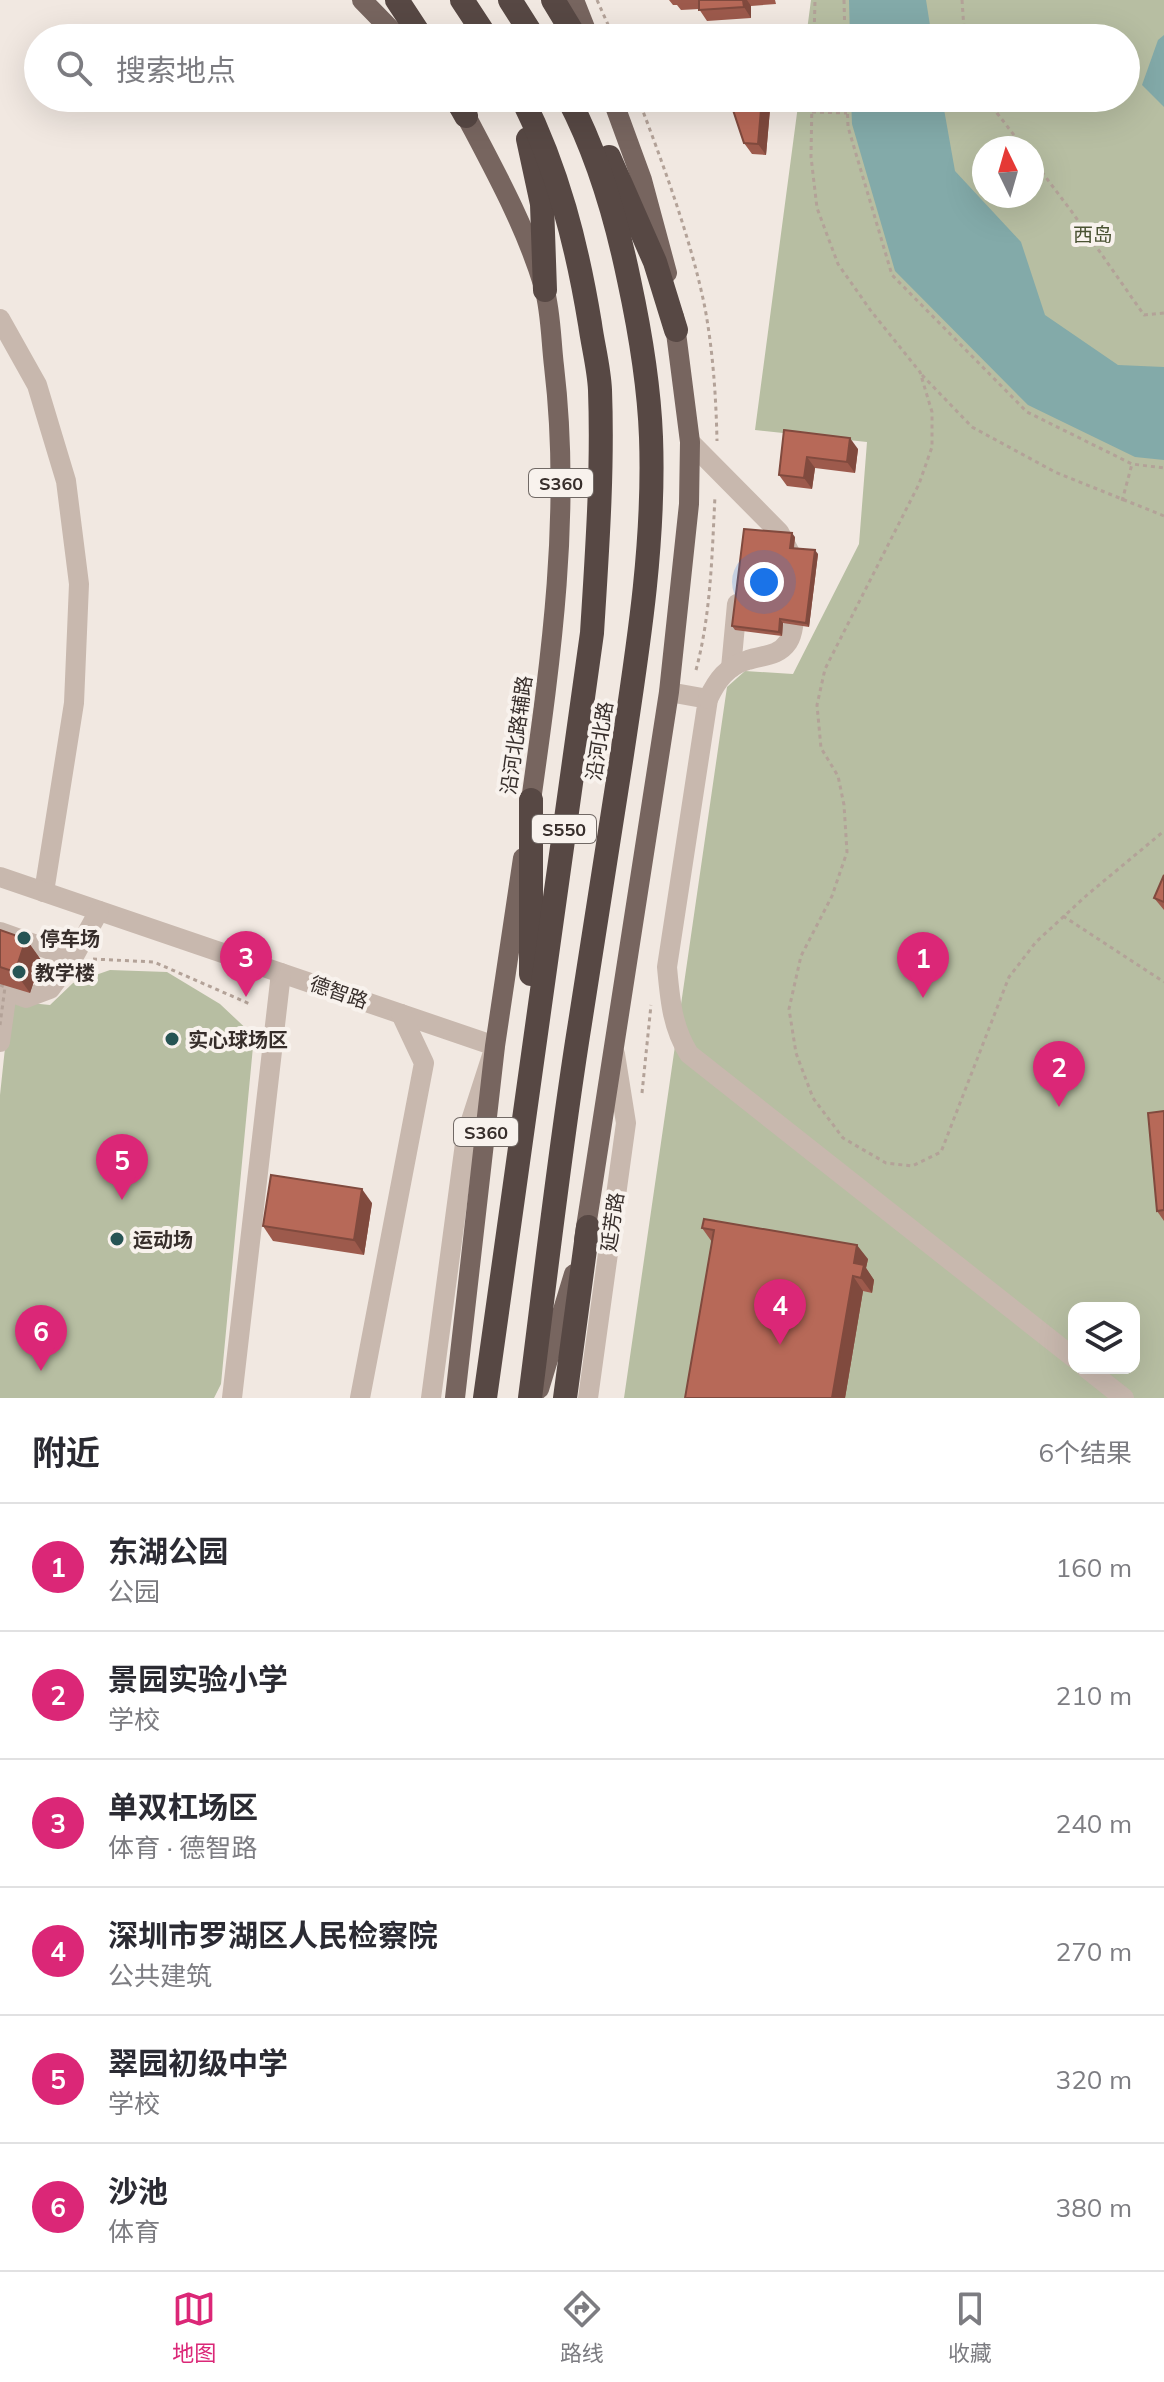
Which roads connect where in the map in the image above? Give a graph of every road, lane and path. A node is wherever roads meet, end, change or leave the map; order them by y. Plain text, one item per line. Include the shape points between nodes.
1 (362, 0) edge
2 (397, 0) edge
3 (462, 0) edge
4 (510, 0) edge
5 (553, 0) edge
6 (574, 0) edge
7 (597, 0) edge
8 (815, 0) edge
9 (844, 0) edge
10 (962, 0) edge
11 (385, 24) edge
12 (413, 24) edge
13 (478, 24) edge
14 (525, 24) edge
15 (568, 24) edge
16 (583, 24) edge
17 (608, 24) edge
18 (814, 24) edge
19 (845, 24) edge
20 (964, 24) edge
21 (462, 112) edge
22 (523, 112) edge
23 (528, 112) edge
24 (574, 112) edge
25 (583, 112) edge
26 (617, 112) edge
27 (643, 112) edge
28 (812, 112) joint
29 (997, 112) edge
30 (847, 113) joint
31 (1015, 136) edge
32 (1044, 175) edge
33 (545, 290) junction
34 (1164, 313) edge
35 (0, 319) edge
36 (676, 330) junction
37 (920, 372) junction
38 (690, 442) junction
39 (717, 449) dead end
40 (1132, 464) junction
41 (1164, 468) edge
42 (715, 490) dead end
43 (749, 501) junction
44 (1122, 501) junction
45 (1164, 516) edge
46 (745, 531) edge
47 (740, 577) edge
48 (731, 668) junction
49 (696, 670) dead end
50 (669, 692) junction
51 (708, 699) junction
52 (531, 800) junction
53 (1164, 831) edge
54 (0, 877) edge
55 (44, 892) junction
56 (99, 911) junction
57 (1063, 916) junction
58 (0, 932) edge
59 (73, 958) junction
60 (281, 973) junction
61 (1164, 982) edge
62 (2, 988) edge
63 (250, 1004) dead end
64 (651, 1005) dead end
65 (401, 1014) junction
66 (0, 1025) edge
67 (0, 1042) edge
68 (495, 1046) junction
69 (613, 1046) junction
70 (531, 1058) junction
71 (642, 1094) dead end
72 (588, 1227) junction
73 (1068, 1353) edge
74 (1094, 1374) edge
75 (232, 1398) edge
76 (360, 1398) edge
77 (431, 1398) edge
78 (455, 1398) edge
79 (485, 1398) edge
80 (533, 1398) edge
81 (565, 1398) edge
82 (588, 1398) edge
83 (1124, 1398) edge

1 - 11 main road
2 - 12 highway
3 - 13 highway
4 - 14 highway
5 - 15 highway
6 - 16 main road
7 - 17 path
8 - 18 path
9 - 19 path
10 - 20 path
21 - 33 main road, 沿河北路辅路 / S360 via 513,206
22 - 33 highway via 542,204
23 - 70 highway, 沿河北路 / S550 via 559,185 579,257 600,388 592,633
24 - 80 highway, 沿河北路 via 621,243 646,379 651,506 640,632 565,1127
25 - 36 highway via 636,217
26 - 36 main road via 657,228
27 - 39 path via 704,306 716,384
28 - 30 path
28 - 37 path via 817,208 838,264
29 - 31 path
30 - 40 path via 892,275 1027,412
32 - 34 path via 1144,315
33 - 52 main road, 沿河北路辅路 / S360 via 558,398 562,515 555,629
35 - 55 street via 37,385 62,467 79,584 74,703
36 - 38 main road
37 - 44 path via 972,427
37 - 57 path via 932,412 932,447 919,484 825,669 817,705 821,748 838,776 844,805 847,852 832,896 801,956 789,1009 796,1053 813,1098 843,1138 886,1163 912,1166 941,1152 1009,977
38 - 43 street
38 - 50 main road via 689,504
40 - 41 path
40 - 44 path
42 - 49 path via 712,564
43 - 46 street
43 - 48 street via 789,547 797,580 793,627 779,652
44 - 45 path
47 - 48 street
48 - 51 street via 717,679
50 - 51 street
50 - 69 main road
51 - 73 street via 667,967 678,1036 689,1054
52 - 68 main road, 沿河北路辅路 / S360
52 - 70 highway
53 - 57 path
54 - 55 street, 德智路
55 - 56 street, 德智路
56 - 59 street
56 - 60 street, 德智路
57 - 61 path
58 - 59 street
59 - 62 street via 50,989 26,998
59 - 63 path via 154,962
60 - 65 street, 德智路
60 - 75 street
62 - 66 path, bridge
62 - 67 street
64 - 71 path
65 - 68 street, 德智路
65 - 76 street via 424,1063
68 - 77 street via 466,1136
68 - 78 main road, 沿河北路辅路 / S360
69 - 72 main road
69 - 82 street, 延芳路 via 626,1123
70 - 79 highway, 沿河北路 / S550
72 - 80 main road
72 - 81 highway
74 - 83 street

